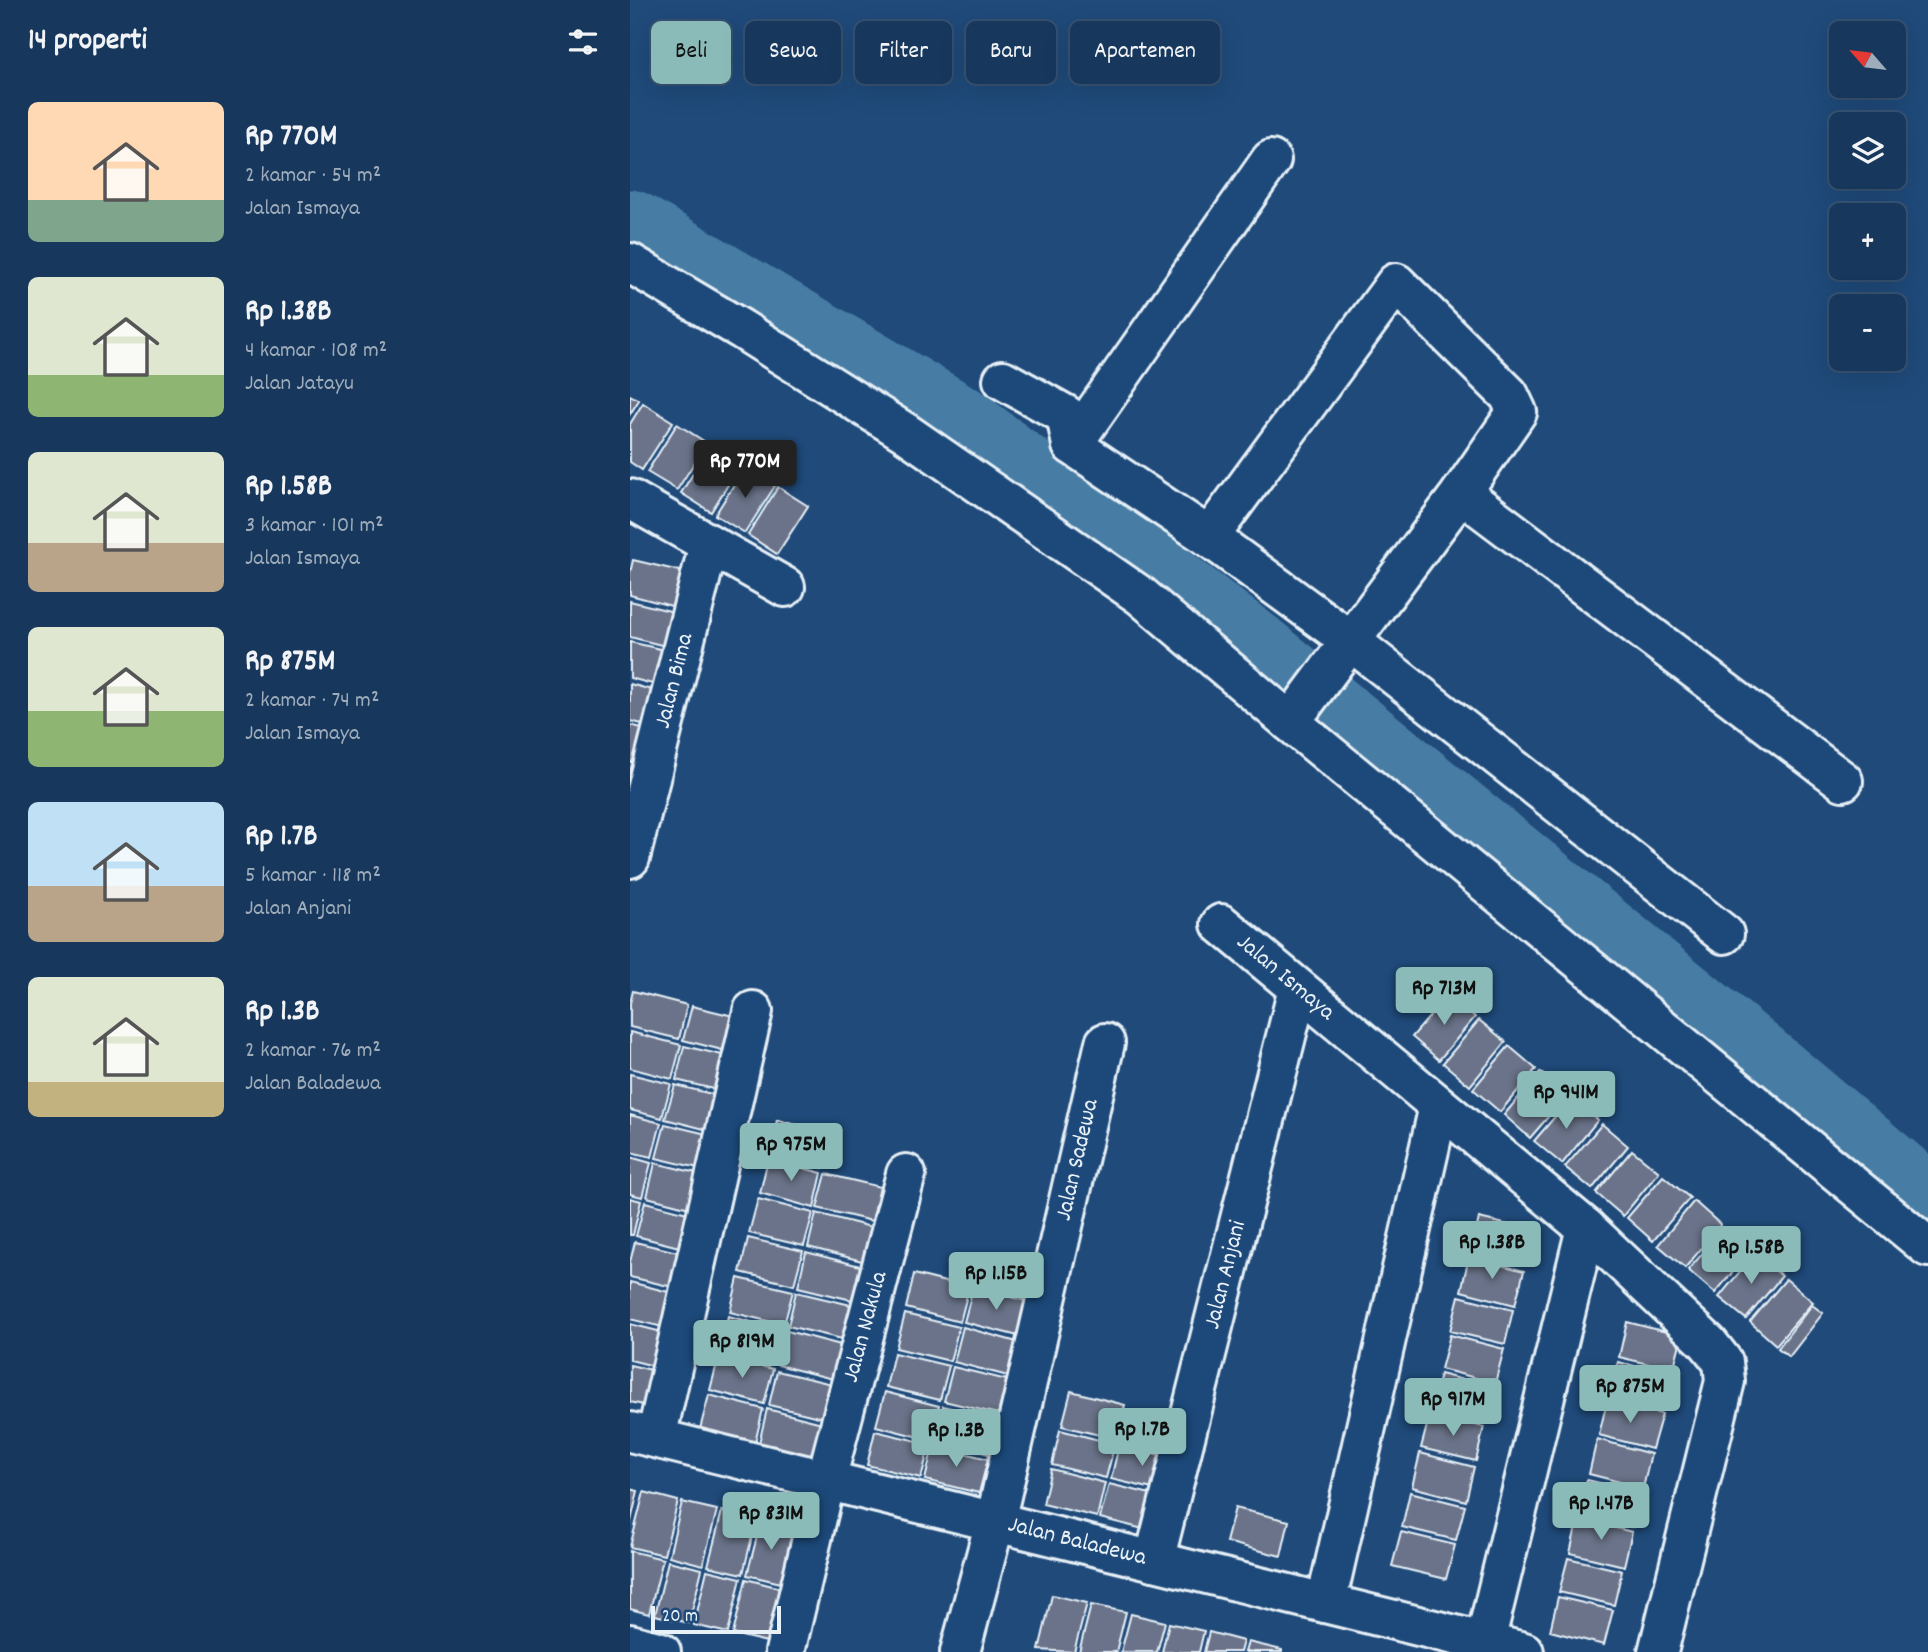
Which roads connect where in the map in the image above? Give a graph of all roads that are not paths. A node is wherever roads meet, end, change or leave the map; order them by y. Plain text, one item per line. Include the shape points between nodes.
1 (1271, 160) dead end
2 (630, 263) edge
3 (1003, 380) dead end
4 (1072, 445) junction
5 (1461, 493) junction
6 (630, 499) edge
7 (1209, 537) junction
8 (709, 544) junction
9 (785, 587) dead end
10 (1352, 642) junction
11 (1300, 709) junction
12 (1843, 781) dead end
13 (630, 858) edge
14 (1221, 924) dead end
15 (1724, 934) dead end
16 (1298, 989) junction
17 (753, 1011) dead end
18 (1105, 1043) dead end
19 (1439, 1105) junction
20 (906, 1174) dead end
21 (1586, 1228) junction
22 (1928, 1247) edge
23 (643, 1435) edge
24 (826, 1480) junction
25 (995, 1522) junction
26 (1154, 1561) junction
27 (1326, 1603) junction
28 (1485, 1642) junction
29 (630, 1644) edge
30 (661, 1652) edge
31 (785, 1652) edge
32 (960, 1652) edge
33 (1524, 1652) edge
34 (1658, 1652) edge

1 - 4 street
2 - 11 street via 894,426
3 - 4 street via 1066,415
4 - 7 street
5 - 7 street via 1517,412 1509,395 1396,284
5 - 10 street
5 - 12 street
6 - 8 street
7 - 10 street
8 - 9 street
8 - 13 street, Jalan Bima
10 - 11 street
10 - 15 street
11 - 22 street
14 - 16 street, Jalan Ismaya
16 - 19 street, Jalan Ismaya
16 - 26 street, Jalan Anjani
17 - 23 street
18 - 25 street, Jalan Sadewa
19 - 21 street, Jalan Ismaya
19 - 27 street
20 - 24 street, Jalan Nakula
21 - 28 street
21 - 34 street, Jalan Ismaya via 1723,1362 1725,1381
23 - 24 street, Jalan Baladewa
24 - 25 street, Jalan Baladewa
24 - 31 street, Jalan Nakula
25 - 26 street, Jalan Baladewa
25 - 32 street, Jalan Sadewa
26 - 27 street, Jalan Baladewa
27 - 28 street, Jalan Baladewa
28 - 33 street, Jalan Baladewa
29 - 30 street

